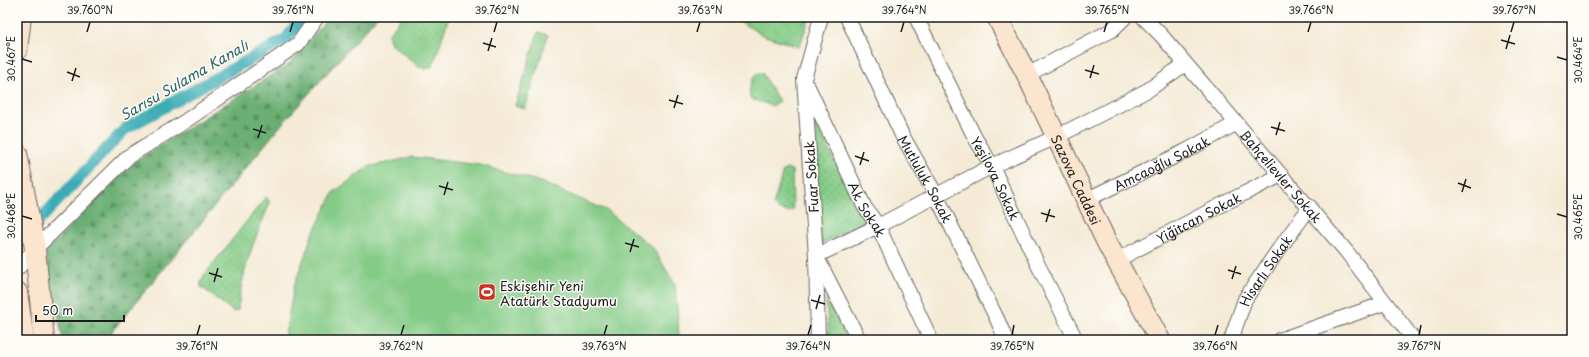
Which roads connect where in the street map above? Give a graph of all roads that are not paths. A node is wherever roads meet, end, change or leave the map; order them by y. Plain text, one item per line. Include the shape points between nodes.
1 (21, 17) edge
2 (316, 17) edge
3 (821, 17) edge
4 (847, 17) edge
5 (916, 17) edge
6 (997, 17) edge
7 (1125, 17) edge
8 (1143, 17) edge
9 (17, 50) edge
10 (1185, 64) junction
11 (1027, 75) junction
12 (804, 79) junction
13 (1236, 123) junction
14 (1056, 137) junction
15 (17, 153) edge
16 (992, 166) junction
17 (1280, 175) junction
18 (936, 195) junction
19 (1086, 200) junction
20 (1310, 207) junction
21 (878, 226) junction
22 (33, 245) junction
23 (816, 256) junction
24 (1117, 260) junction
25 (17, 269) edge
26 (17, 292) edge
27 (1384, 303) junction
28 (1003, 339) edge
29 (24, 340) edge
30 (44, 340) edge
31 (818, 340) edge
32 (859, 340) edge
33 (931, 340) edge
34 (1076, 340) edge
35 (1160, 340) edge
36 (1230, 340) edge
37 (1279, 340) edge
38 (1414, 340) edge

1 - 9 street
2 - 22 street via 298,44 181,124 128,156
3 - 12 street, Fuar Sokak
4 - 18 street, Mutluluk Sokak via 902,135
5 - 16 street, Yeşilova Sokak via 974,136
6 - 11 street, Sazova Caddesi
7 - 11 street via 1112,30
8 - 10 street, Bahçelievler Sokak
10 - 13 street, Bahçelievler Sokak
10 - 14 street via 1148,90
11 - 14 street, Sazova Caddesi
12 - 21 street, Ak Sokak via 864,206
12 - 23 street, Fuar Sokak
13 - 17 street, Bahçelievler Sokak
13 - 19 street, Amcaoğlu Sokak via 1186,151
14 - 16 street
14 - 19 street, Sazova Caddesi
15 - 22 street
16 - 18 street
16 - 34 street, Yeşilova Sokak
17 - 20 street, Bahçelievler Sokak
17 - 24 street, Yiğitcan Sokak
18 - 21 street
18 - 28 street, Mutluluk Sokak via 997,319
19 - 24 street, Sazova Caddesi
20 - 27 street, Bahçelievler Sokak
20 - 36 street, Hisarlı Sokak via 1245,299
21 - 23 street
21 - 33 street, Ak Sokak
22 - 25 street
22 - 30 street
23 - 31 street, Fuar Sokak
23 - 32 street
24 - 35 street, Sazova Caddesi
26 - 29 street
27 - 37 street
27 - 38 street, Bahçelievler Sokak

